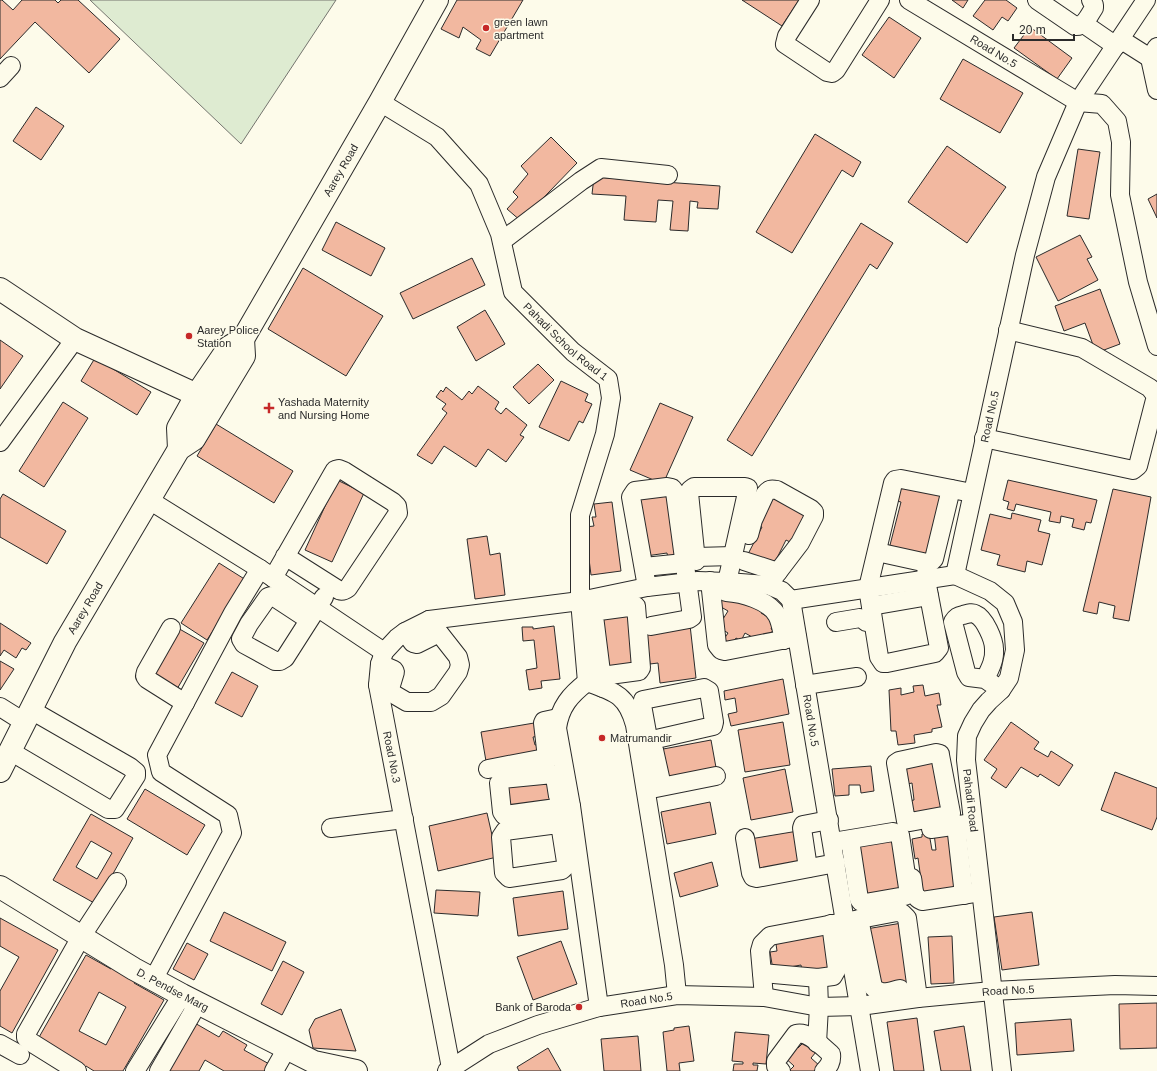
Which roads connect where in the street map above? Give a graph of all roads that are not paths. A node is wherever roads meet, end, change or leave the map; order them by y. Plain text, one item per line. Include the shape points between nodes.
1 (437, 0) edge
2 (810, 0) edge
3 (880, 0) edge
4 (1037, 0) edge
5 (1091, 0) edge
6 (1146, 0) edge
7 (917, 2) edge
8 (1084, 24) junction
9 (1118, 43) junction
10 (1153, 53) edge
11 (1157, 90) edge
12 (380, 102) junction
13 (1078, 102) junction
14 (668, 175) dead end
15 (502, 242) junction
16 (0, 289) edge
17 (1008, 330) junction
18 (75, 338) junction
19 (1157, 346) edge
20 (206, 399) junction
21 (984, 438) junction
22 (0, 442) edge
23 (951, 489) junction
24 (972, 493) junction
25 (149, 500) junction
26 (877, 552) junction
27 (285, 556) junction
28 (739, 558) junction
29 (690, 560) junction
30 (665, 565) junction
31 (644, 568) junction
32 (266, 574) junction
33 (955, 575) junction
34 (928, 580) junction
35 (733, 581) junction
36 (667, 585) junction
37 (331, 586) junction
38 (846, 592) junction
39 (639, 595) junction
40 (791, 600) junction
41 (580, 601) junction
42 (858, 612) junction
43 (233, 613) junction
44 (313, 614) junction
45 (249, 624) junction
46 (434, 626) junction
47 (651, 626) dead end
48 (171, 628) dead end
49 (790, 639) junction
50 (382, 658) junction
51 (857, 677) dead end
52 (985, 679) dead end
53 (597, 682) junction
54 (806, 685) junction
55 (384, 689) junction
56 (1001, 690) junction
57 (185, 703) junction
58 (0, 707) edge
59 (637, 711) junction
60 (28, 716) junction
61 (710, 739) dead end
62 (644, 743) junction
63 (10, 751) junction
64 (554, 757) junction
65 (966, 760) junction
66 (942, 765) junction
67 (488, 769) dead end
68 (0, 771) edge
69 (716, 776) dead end
70 (654, 788) junction
71 (970, 796) junction
72 (949, 801) junction
73 (566, 815) junction
74 (404, 819) junction
75 (829, 820) junction
76 (965, 824) junction
77 (331, 828) dead end
78 (745, 838) dead end
79 (850, 840) junction
80 (833, 842) junction
81 (571, 854) junction
82 (808, 868) junction
83 (843, 869) junction
84 (118, 882) dead end
85 (0, 887) edge
86 (972, 893) junction
87 (845, 921) junction
88 (81, 937) junction
89 (862, 970) junction
90 (762, 973) junction
91 (818, 978) junction
92 (153, 980) junction
93 (1157, 986) edge
94 (992, 991) junction
95 (917, 992) junction
96 (677, 995) junction
97 (764, 997) junction
98 (190, 999) junction
99 (860, 1006) junction
100 (599, 1007) junction
101 (819, 1007) junction
102 (817, 1043) junction
103 (0, 1044) edge
104 (287, 1048) junction
105 (20, 1055) dead end
106 (449, 1069) edge
107 (77, 1071) edge
108 (135, 1071) edge
109 (159, 1071) edge
110 (274, 1071) edge
111 (356, 1071) edge
112 (781, 1071) edge
113 (824, 1071) edge
114 (870, 1071) edge
115 (1002, 1071) edge

1 - 12 street, Aarey Road
2 - 3 street via 787,36 785,44 832,73
4 - 8 street via 1075,26
5 - 8 street via 1094,8
6 - 9 street, Road No.5
7 - 13 street, Road No.5
8 - 9 street
9 - 10 street
9 - 13 street, Road No.5
10 - 11 street
12 - 15 street, Pahadi School Road 1 via 437,137 479,184
12 - 20 street, Aarey Road via 243,339 229,347
13 - 17 street, Road No.5 via 1046,178
13 - 19 street, Road No.5 via 1102,104 1117,121 1122,142 1120,195 1138,282
14 - 15 street via 601,168
15 - 41 street, Pahadi School Road 1 via 514,292 573,352 608,379 610,398 605,434 580,515
16 - 18 street
17 - 21 street, Road No.5
17 - 21 street via 1082,348 1150,388 1156,396 1138,466 1133,470
18 - 20 street
18 - 22 street
20 - 25 street, Aarey Road via 178,428 180,449
21 - 24 street, Road No.5
23 - 24 street
23 - 26 street via 895,480
23 - 34 street
24 - 33 street, Road No.5
25 - 32 street
25 - 60 street, Aarey Road via 65,642
26 - 34 street
26 - 42 street
27 - 32 street
27 - 37 street
27 - 37 street via 335,470 344,471 393,502 398,513 348,588 340,591
28 - 29 street
28 - 29 street via 749,490 745,487 694,487 689,493
28 - 35 street
28 - 35 street
28 - 35 street via 753,520 768,490 777,490 814,512 800,543
29 - 30 street
29 - 31 street via 672,488 635,491 631,498
29 - 35 street
30 - 31 street
30 - 36 street
31 - 39 street
32 - 43 street
32 - 44 street
33 - 34 street
33 - 56 street, Pahadi Road via 990,591 1005,603 1013,622 1015,650 1009,678
34 - 42 street
34 - 42 street via 938,651 883,663
35 - 36 street
35 - 40 street via 782,591
35 - 47 street via 689,619
35 - 49 street via 723,591 741,593 767,605 776,613
35 - 49 street via 717,645 721,650
36 - 39 street
37 - 44 street
38 - 40 street
38 - 42 street
38 - 42 street
39 - 41 street
39 - 53 street via 599,611 594,616
39 - 53 street via 642,668
40 - 49 street, Road No.5
41 - 46 street
41 - 53 street, Pahadi School Road 1
43 - 45 street
43 - 57 street
44 - 45 street via 271,596 265,599
44 - 45 street via 288,654 280,661 275,661 242,642 241,636
44 - 50 street
46 - 50 street via 405,632 397,638
46 - 55 street via 458,657 460,665 441,696 431,702 407,702
48 - 57 street via 145,676
49 - 54 street, Road No.5
50 - 55 street, Road No.3
51 - 54 street
52 - 56 street
53 - 59 street via 617,694
53 - 64 street via 574,692 563,707 558,718
54 - 75 street, Road No.5
55 - 74 street, Road No.3
56 - 65 street, Pahadi Road via 989,701 973,723 967,736
57 - 92 street via 157,755 161,772 228,814 232,833
58 - 60 street
59 - 62 street
59 - 62 street via 645,699 704,688 709,691 714,722 711,728 652,740 648,738
60 - 63 street, Aarey Road
60 - 63 street via 130,767 136,772 136,776 115,809 108,809
61 - 62 street
62 - 70 street
63 - 68 street, Aarey Road
64 - 67 street
64 - 73 street
65 - 66 street
65 - 71 street, Pahadi Road
66 - 72 street
66 - 72 street via 938,753 897,761 905,820 910,822 948,815 951,813
69 - 70 street
70 - 96 street
71 - 72 street
71 - 76 street, Pahadi Road
73 - 81 street
73 - 81 street via 505,832 501,837 504,873 509,878 562,870
74 - 77 street
74 - 106 street, Road No.3
75 - 80 street, Road No.5
75 - 82 street via 803,825
76 - 86 street, Pahadi Road
76 - 86 street via 912,831 907,838 917,899 922,901
78 - 82 street via 753,876 757,878
79 - 80 street
79 - 83 street
79 - 83 street via 893,832 900,836 908,893 905,896 861,902
80 - 83 street, Road No.5
81 - 100 street
82 - 83 street
83 - 87 street, Road No.5
84 - 88 street
85 - 88 street, D. Pendse Marg
86 - 94 street, Pahadi Road
87 - 89 street, Road No.5
87 - 90 street via 770,936 762,944 760,951
87 - 91 street via 837,969 833,976
87 - 95 street via 902,913 907,918
88 - 92 street, D. Pendse Marg
88 - 107 street via 26,1034 29,1041
89 - 95 street via 878,992
89 - 99 street, Road No.5
90 - 91 street
90 - 97 street
91 - 101 street
92 - 98 street, D. Pendse Marg
93 - 94 street, Road No.5 via 1115,985
94 - 95 street, Road No.5
94 - 115 street, Pahadi Road
95 - 99 street, Road No.5
96 - 97 street, Road No.5
96 - 100 street, Road No.5
97 - 101 street, Road No.5
98 - 104 street, D. Pendse Marg
98 - 108 street
98 - 109 street
99 - 101 street, Road No.5
99 - 114 street, Road No.5
100 - 106 street, Road No.5 via 538,1025 489,1044
101 - 102 street
102 - 112 street via 806,1035 796,1034 776,1061 776,1066
102 - 113 street via 831,1054 830,1065
103 - 105 street
104 - 110 street
104 - 111 street, D. Pendse Marg via 314,1062

